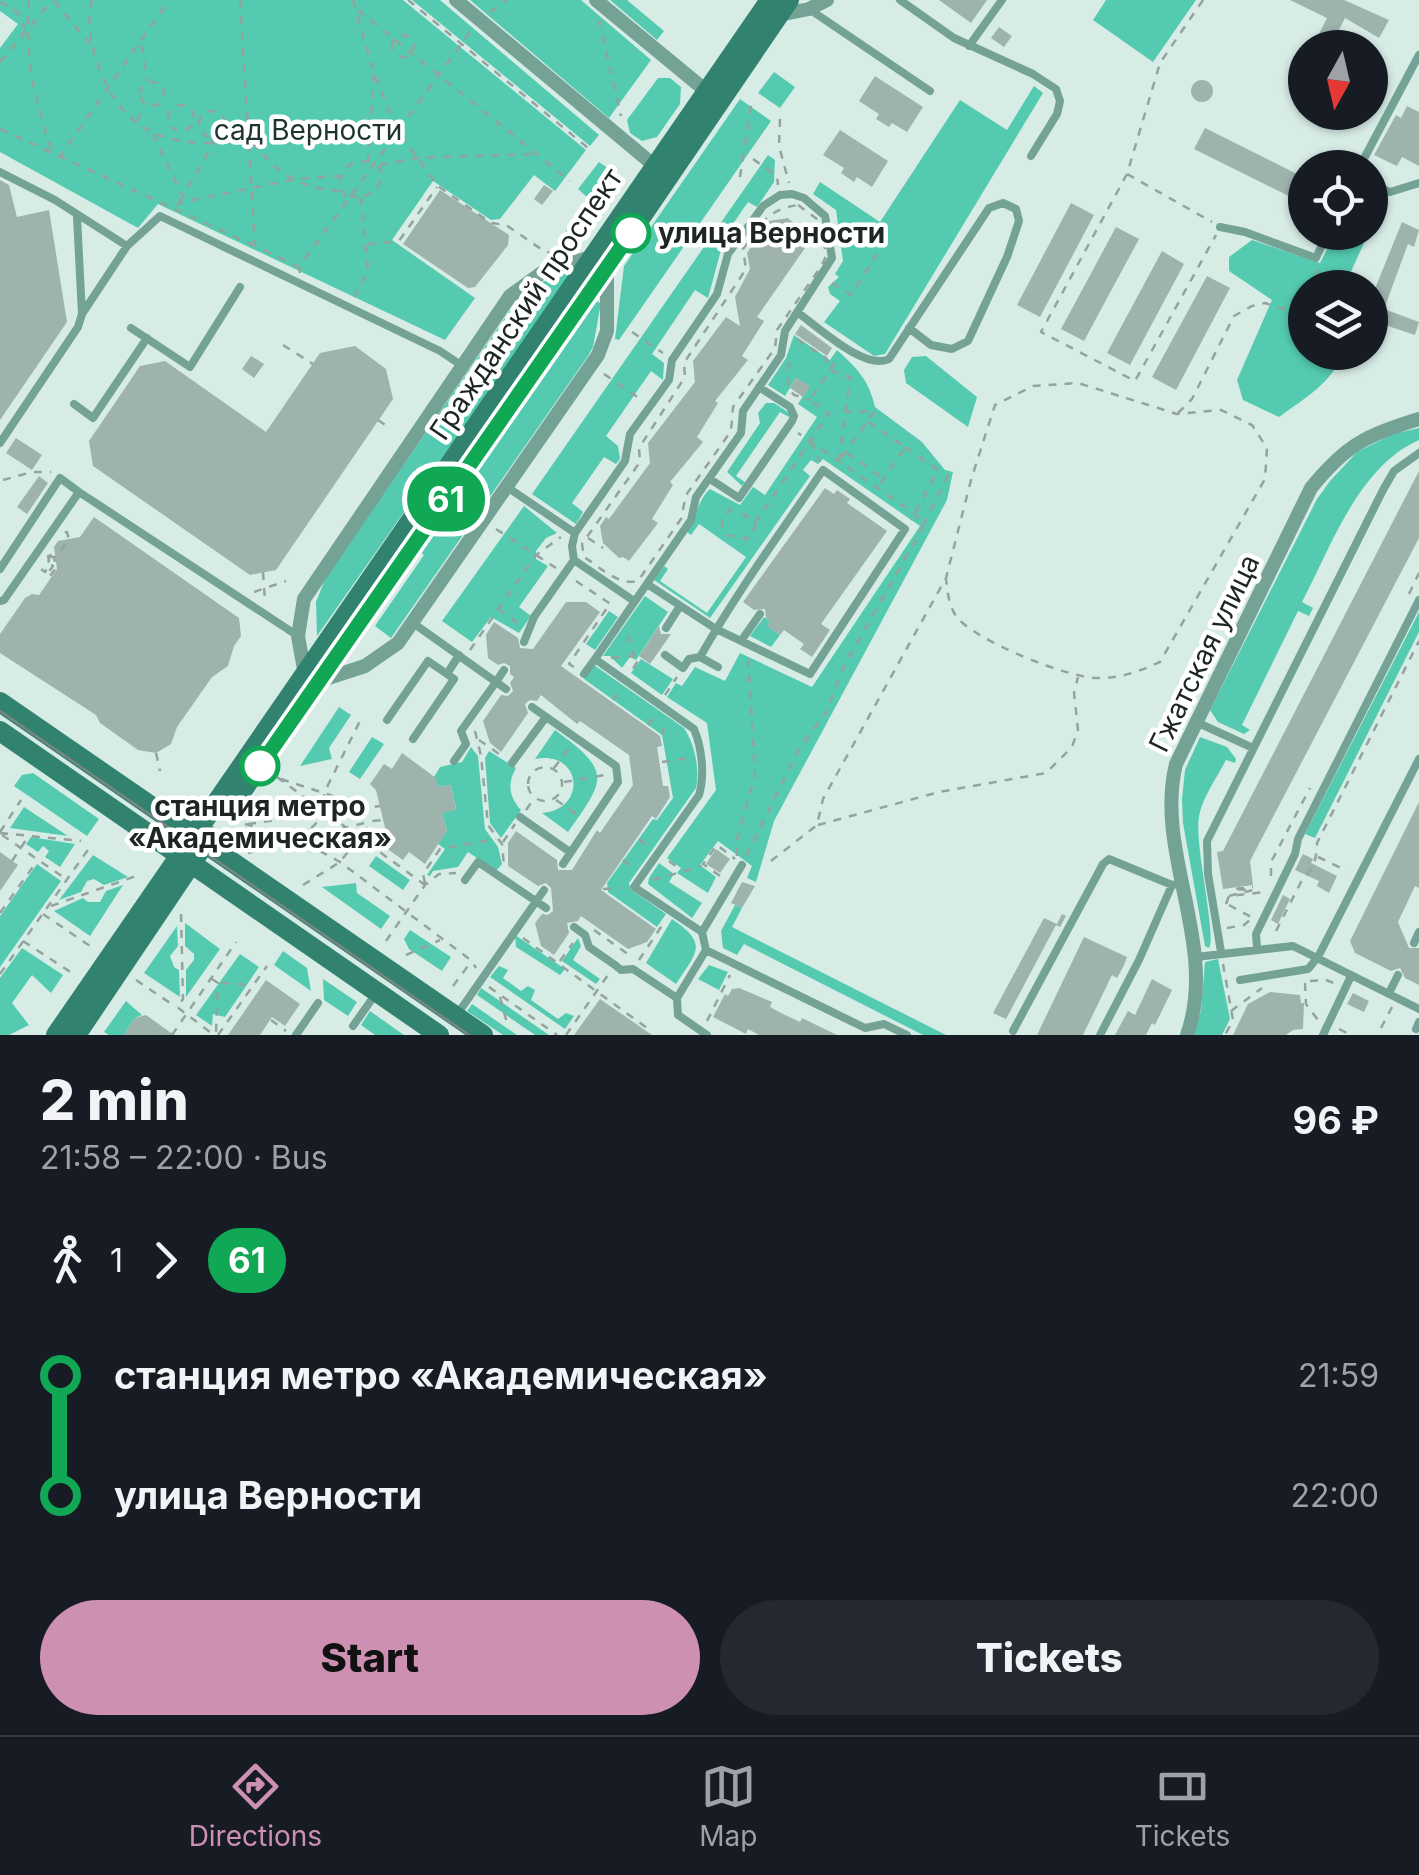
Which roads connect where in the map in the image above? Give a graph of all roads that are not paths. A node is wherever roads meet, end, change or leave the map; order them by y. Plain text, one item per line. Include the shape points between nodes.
1 (456, 0) edge
2 (827, 0) edge
3 (900, 0) edge
4 (1002, 0) edge
5 (780, 5) edge
6 (597, 7) edge
7 (969, 46) junction
8 (1419, 55) edge
9 (930, 91) dead end
10 (713, 96) junction
11 (1368, 150) edge
12 (1031, 156) dead end
13 (0, 172) edge
14 (661, 172) junction
15 (1419, 184) edge
16 (1388, 191) edge
17 (76, 217) junction
18 (1220, 227) road end
19 (127, 246) junction
20 (1288, 248) edge
21 (1294, 250) edge
22 (1320, 250) edge
23 (600, 262) junction
24 (240, 287) dead end
25 (797, 312) junction
26 (82, 314) junction
27 (131, 328) dead end
28 (909, 328) junction
29 (147, 338) junction
30 (462, 365) junction
31 (759, 387) junction
32 (794, 395) road end
33 (74, 404) dead end
34 (787, 405) junction
35 (1419, 418) edge
36 (0, 443) edge
37 (1419, 453) edge
38 (710, 479) junction
39 (507, 487) junction
40 (79, 492) junction
41 (575, 533) junction
42 (574, 560) junction
43 (0, 569) edge
44 (647, 584) junction
45 (634, 600) junction
46 (1419, 600) edge
47 (0, 601) edge
48 (680, 606) junction
49 (760, 614) dead end
50 (413, 622) junction
51 (666, 628) dead end
52 (716, 630) junction
53 (298, 636) junction
54 (524, 642) dead end
55 (745, 643) junction
56 (464, 653) junction
57 (665, 656) dead end
58 (700, 657) junction
59 (595, 659) junction
60 (718, 668) dead end
61 (504, 670) dead end
62 (447, 674) junction
63 (584, 674) road end
64 (312, 678) junction
65 (496, 682) junction
66 (506, 688) dead end
67 (0, 702) edge
68 (532, 707) dead end
69 (546, 716) junction
70 (387, 720) dead end
71 (1194, 722) junction
72 (0, 731) edge
73 (460, 731) junction
74 (452, 738) dead end
75 (413, 739) dead end
76 (1253, 748) junction
77 (1419, 759) edge
78 (454, 761) dead end
79 (512, 763) dead end
80 (520, 817) dead end
81 (199, 840) junction
82 (570, 852) junction
83 (186, 859) junction
84 (740, 863) road end
85 (562, 864) dead end
86 (465, 880) road end
87 (1178, 884) junction
88 (544, 890) dead end
89 (536, 901) junction
90 (546, 908) dead end
91 (577, 929) road end
92 (702, 932) junction
93 (1419, 932) edge
94 (1414, 943) dead end
95 (1256, 948) junction
96 (706, 950) junction
97 (1221, 952) junction
98 (1318, 957) junction
99 (1196, 958) junction
100 (1398, 975) dead end
101 (1351, 976) junction
102 (1240, 980) dead end
103 (377, 992) junction
104 (1388, 994) junction
105 (678, 998) junction
106 (318, 1003) dead end
107 (1419, 1009) edge
108 (456, 1016) junction
109 (352, 1026) dead end
110 (1013, 1031) dead end
111 (866, 1032) edge
112 (704, 1033) edge
113 (56, 1035) edge
114 (76, 1035) edge
115 (294, 1035) edge
116 (439, 1035) edge
117 (483, 1035) edge
118 (906, 1035) edge
119 (1100, 1035) edge
120 (1187, 1035) edge
121 (1323, 1035) edge

1 - 14 street
2 - 5 street
3 - 7 lane
4 - 7 lane
5 - 9 lane
5 - 10 main road, Гражданский проспект
6 - 10 street
7 - 12 lane via 1056,90 1057,114
8 - 11 lane
10 - 14 main road, Гражданский проспект
13 - 17 lane
14 - 23 main road, Гражданский проспект
15 - 16 lane
17 - 19 lane
17 - 26 lane
18 - 20 lane
19 - 26 lane
19 - 30 lane via 160,216
21 - 22 lane via 1316,258
23 - 30 street via 543,272 526,282
23 - 39 street via 604,344
23 - 64 main road, Гражданский проспект
24 - 29 lane via 190,366
25 - 28 lane via 876,363 889,359
25 - 31 lane via 782,329 781,356
25 - 41 lane via 832,250 825,216 804,198 780,195 763,206 728,254 717,294 630,434 625,460
26 - 36 lane
27 - 29 lane
28 - 28 lane via 989,208 1016,209 1020,221 1007,257 968,340 942,347
29 - 33 lane via 93,418
30 - 53 street via 311,584
31 - 34 lane
31 - 38 lane via 740,434
32 - 34 lane
34 - 38 lane via 794,416 789,426 738,498
35 - 71 street, Гжатская улица via 1357,442 1311,488
37 - 76 lane via 1389,481
38 - 44 lane via 696,498 692,520
39 - 41 lane
39 - 50 street
40 - 43 lane via 60,478
40 - 47 lane
40 - 53 lane
41 - 42 lane
42 - 45 lane
42 - 54 lane
44 - 45 lane
44 - 48 lane
45 - 59 lane
46 - 95 lane via 1256,920
48 - 51 lane
48 - 52 lane
49 - 55 lane
50 - 56 lane
50 - 64 street via 384,656
52 - 55 lane
52 - 55 lane via 823,470 905,530 810,674
52 - 58 lane
53 - 64 street
56 - 62 lane
56 - 65 lane
57 - 58 lane via 684,668 688,659
58 - 60 lane
59 - 63 lane
59 - 92 lane via 694,728 703,780 699,795 634,886
61 - 65 lane
62 - 70 lane via 428,661
62 - 75 lane via 454,679
64 - 81 main road, Гражданский проспект
65 - 66 lane
65 - 73 lane
67 - 81 main road
68 - 69 lane
69 - 79 lane
69 - 82 lane via 616,766 618,782
71 - 76 lane
71 - 87 street, Гжатская улица via 1172,779
72 - 83 main road
73 - 74 lane
73 - 78 lane via 466,744
76 - 97 lane via 1207,841
77 - 98 lane
80 - 82 lane
81 - 83 main road, Гражданский проспект
81 - 108 main road
82 - 85 lane
83 - 103 main road
83 - 113 main road, Гражданский проспект
83 - 114 main road, Гражданский проспект
84 - 92 lane
86 - 89 lane via 478,862
87 - 99 street, Гжатская улица
87 - 110 lane via 1109,859
87 - 119 lane
88 - 89 lane
89 - 90 lane
89 - 108 lane
91 - 105 lane via 614,966 636,965
92 - 96 lane
93 - 94 lane
95 - 97 lane
95 - 98 lane via 1293,946
96 - 105 lane
96 - 111 lane
97 - 99 lane
98 - 101 lane
98 - 102 lane via 1308,969
99 - 120 street, Гжатская улица
100 - 104 lane
101 - 104 lane
101 - 121 lane
103 - 109 lane
103 - 116 main road
104 - 107 lane
105 - 112 lane via 678,1015
106 - 115 lane
108 - 117 main road
111 - 118 lane via 884,1024

